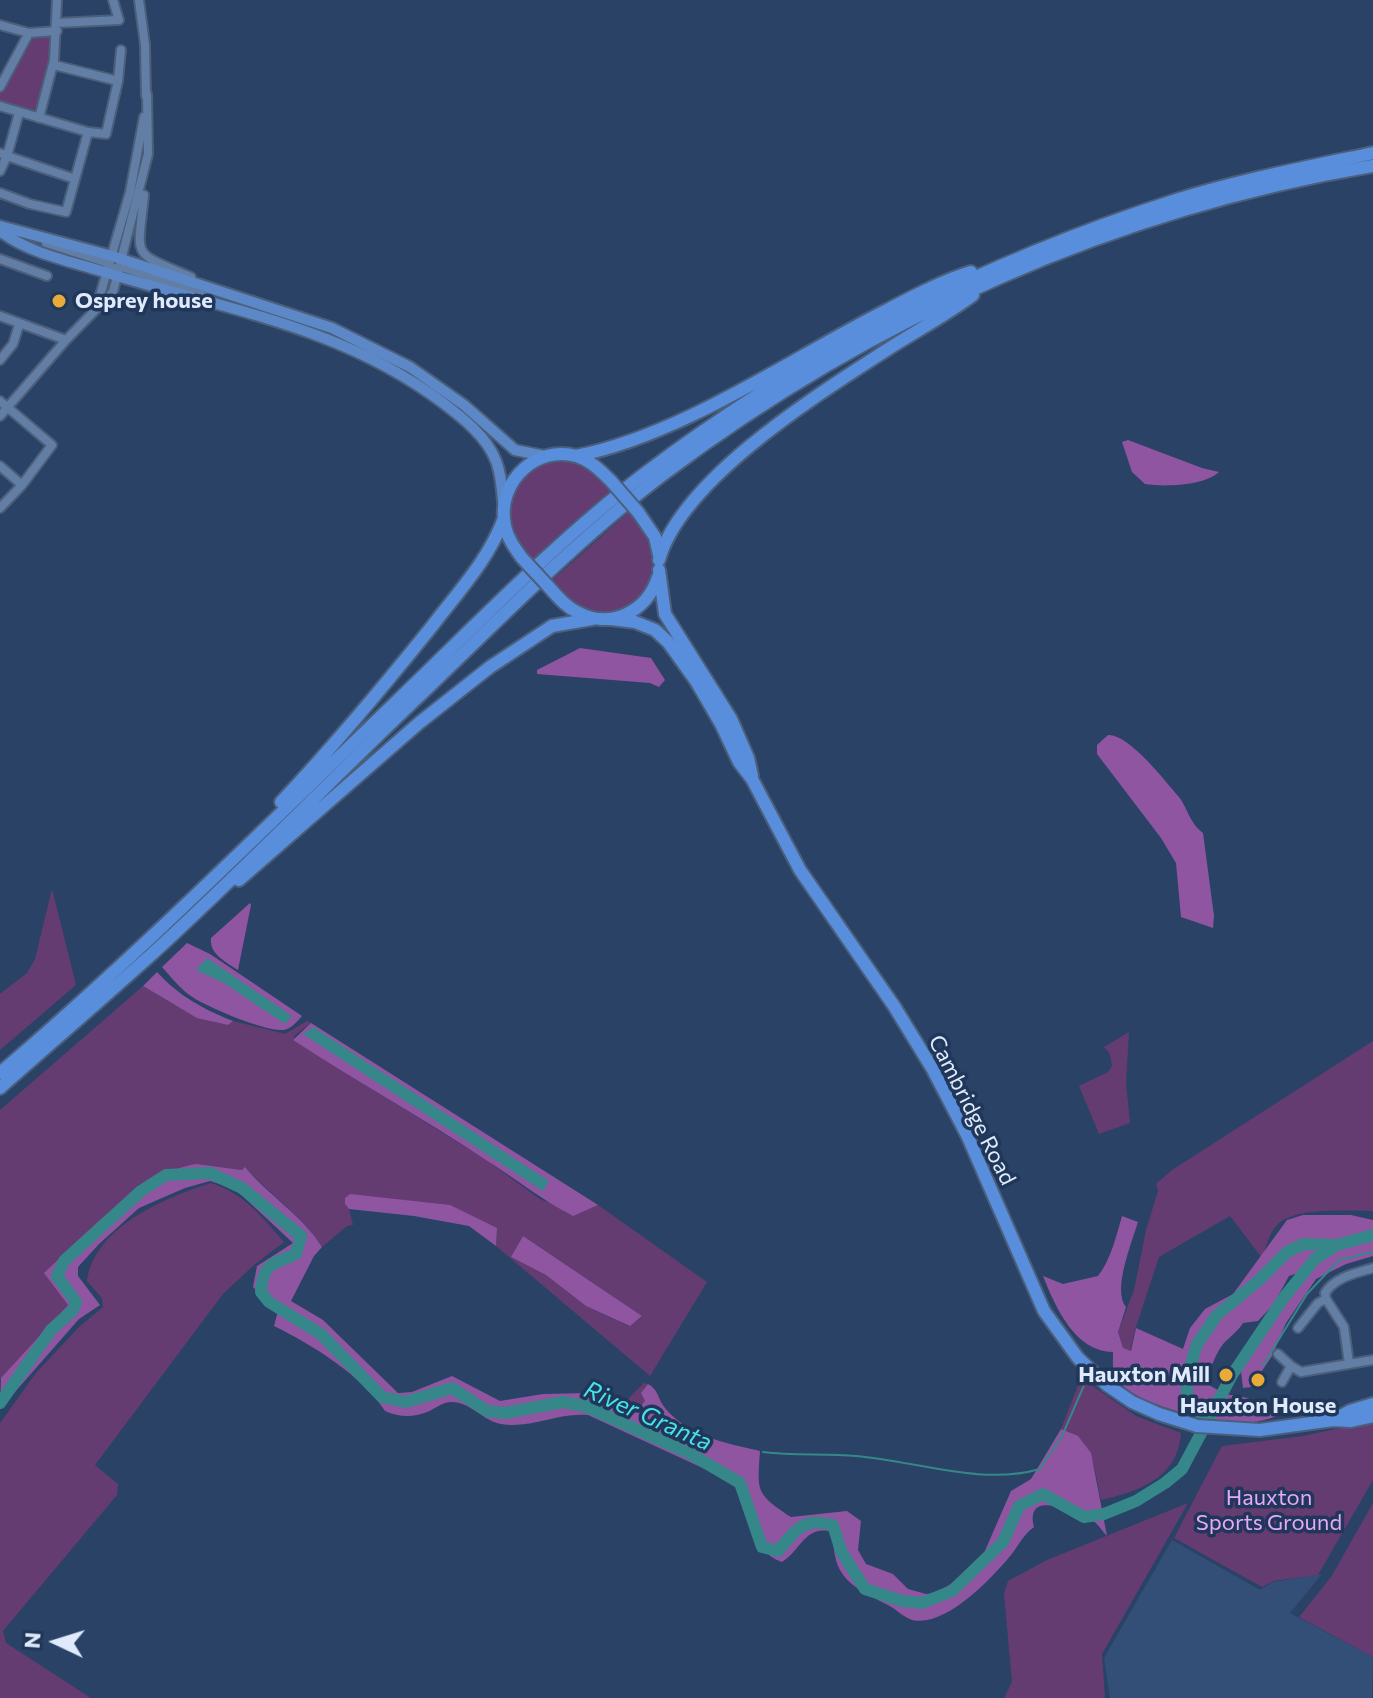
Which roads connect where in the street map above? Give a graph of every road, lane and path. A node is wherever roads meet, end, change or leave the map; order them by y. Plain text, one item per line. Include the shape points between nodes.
1 (57, 0) edge
2 (113, 0) edge
3 (139, 0) edge
4 (0, 25) edge
5 (57, 27) junction
6 (29, 33) junction
7 (121, 50) dead end
8 (54, 65) junction
9 (118, 81) junction
10 (0, 87) edge
11 (147, 94) junction
12 (0, 106) edge
13 (19, 113) junction
14 (39, 118) junction
15 (88, 132) junction
16 (1373, 153) edge
17 (148, 154) junction
18 (4, 155) edge
19 (1373, 166) edge
20 (0, 171) edge
21 (75, 179) junction
22 (0, 193) edge
23 (0, 228) edge
24 (0, 259) edge
25 (1014, 259) junction
26 (115, 269) junction
27 (47, 276) dead end
28 (990, 282) junction
29 (219, 290) junction
30 (0, 316) edge
31 (19, 325) junction
32 (66, 340) junction
33 (0, 360) edge
34 (4, 404) edge
35 (0, 416) edge
36 (545, 456) junction
37 (576, 456) junction
38 (0, 466) edge
39 (22, 485) junction
40 (504, 504) junction
41 (0, 508) edge
42 (504, 518) junction
43 (659, 565) junction
44 (592, 619) junction
45 (611, 619) junction
46 (752, 779) junction
47 (244, 848) junction
48 (215, 894) junction
49 (0, 1073) edge
50 (0, 1088) edge
51 (1373, 1268) edge
52 (1326, 1299) junction
53 (1298, 1328) dead end
54 (1278, 1354) dead end
55 (1373, 1360) edge
56 (1349, 1364) junction
57 (1291, 1366) junction
58 (1282, 1382) dead end
59 (1373, 1404) edge
60 (1373, 1416) edge
61 (1333, 1420) junction

1 - 5 street
2 - 5 street via 119,20
3 - 11 street
4 - 6 street
5 - 6 street
5 - 8 street
6 - 10 street
7 - 9 street
8 - 9 street
8 - 14 street
9 - 15 street via 106,134
11 - 17 street
11 - 26 street
12 - 13 street
13 - 14 street
13 - 18 street
14 - 15 street
15 - 21 street
16 - 25 highway via 1180,199
17 - 26 street
17 - 29 street via 141,251
18 - 20 street
18 - 21 street
19 - 28 highway via 1243,193 1161,217
21 - 22 street via 66,212
23 - 26 main road
23 - 26 main road via 39,250
24 - 27 street
25 - 37 highway via 898,304 666,426 610,449
25 - 47 highway via 792,373 641,477 499,602
26 - 29 main road
26 - 32 street via 96,310
26 - 40 main road via 319,335 423,388 484,440 500,473
28 - 43 highway via 816,397 732,462 683,515
28 - 48 highway via 792,386 623,506
29 - 36 main road via 332,328 391,356 445,391 515,450
30 - 31 street
31 - 32 street
31 - 33 street
32 - 34 street
34 - 35 street
34 - 39 street via 52,445
36 - 37 highway
36 - 40 highway via 517,475
37 - 43 highway, bridge via 598,468 638,512 655,537
38 - 39 street
39 - 41 street
40 - 42 highway
42 - 44 highway, bridge via 522,558 573,610
42 - 47 highway via 491,548 454,598
43 - 45 highway via 646,600
43 - 46 highway, Cambridge Road via 665,614 731,719
44 - 45 highway
44 - 48 highway via 552,626 490,667 240,880
45 - 46 highway, Cambridge Road via 647,625 668,642
46 - 61 highway, Cambridge Road via 800,870 932,1068 968,1137 1033,1289 1053,1327 1078,1358 1143,1408 1184,1423 1260,1430
47 - 49 highway
48 - 50 highway
51 - 52 street via 1329,1285
52 - 53 street
52 - 56 street via 1344,1327
54 - 57 street
55 - 56 street
56 - 57 street via 1301,1372
57 - 58 street
59 - 61 highway
60 - 61 highway

